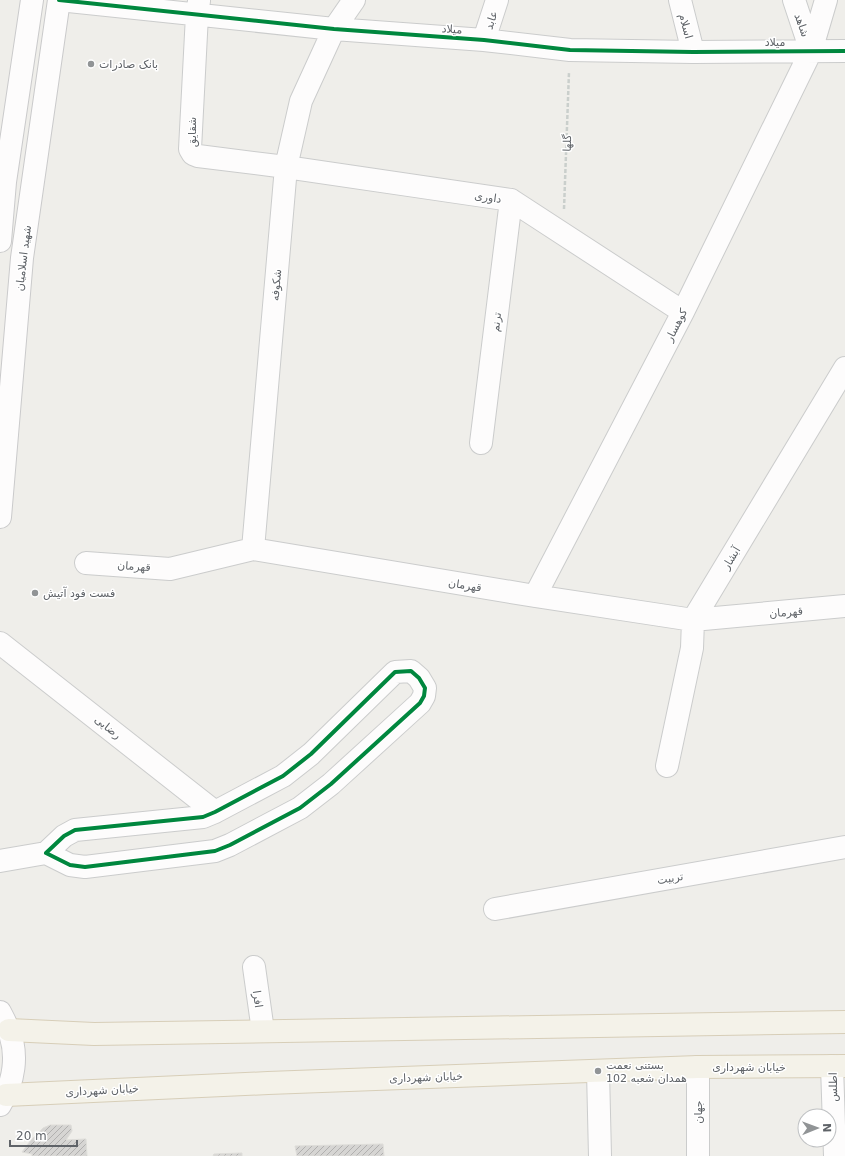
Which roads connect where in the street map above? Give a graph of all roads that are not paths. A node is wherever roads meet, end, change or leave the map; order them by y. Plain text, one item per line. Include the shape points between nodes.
1 (32, 0) edge
2 (59, 0) edge
3 (354, 0) edge
4 (497, 0) edge
5 (680, 0) edge
6 (794, 0) edge
7 (826, 0) edge
8 (198, 7) edge
9 (334, 29) junction
10 (484, 40) junction
11 (811, 51) junction
12 (845, 51) edge
13 (693, 52) junction
14 (286, 167) junction
15 (511, 200) junction
16 (0, 241) edge
17 (683, 312) junction
18 (845, 368) edge
19 (481, 443) dead end
20 (0, 517) edge
21 (253, 550) junction
22 (86, 563) dead end
23 (535, 596) junction
24 (845, 606) edge
25 (693, 620) junction
26 (0, 643) edge
27 (667, 766) dead end
28 (215, 812) junction
29 (845, 847) edge
30 (46, 853) junction
31 (0, 861) edge
32 (495, 909) dead end
33 (254, 967) dead end
34 (4, 1021) edge
35 (845, 1022) edge
36 (263, 1031) junction
37 (839, 1066) edge
38 (698, 1067) junction
39 (598, 1071) junction
40 (3, 1100) edge
41 (600, 1156) edge
42 (698, 1156) edge
43 (835, 1156) edge

1 - 16 street via 5,182
2 - 8 street, میلاد
2 - 20 street, شهید اسلامیان via 22,258
3 - 9 street, شکوفه
4 - 10 street, عابد
5 - 13 street, اسلام
6 - 11 street, شاهد
7 - 11 street, کوهسار
8 - 9 street, میلاد
8 - 14 street, شقایق via 190,149 198,156
9 - 10 street, میلاد
9 - 14 street, شکوفه via 301,101
10 - 13 street, میلاد via 570,50
11 - 12 street, میلاد
11 - 13 street, میلاد
11 - 17 street, کوهسار
14 - 15 street, داوری
14 - 21 street, شکوفه
15 - 17 street, داوری
15 - 19 street, ترنم
17 - 23 street, کوهسار
18 - 25 street, آبشار
21 - 22 street, قهرمان via 170,569
21 - 23 street, قهرمان
23 - 25 street, قهرمان
24 - 25 street, قهرمان
25 - 27 street, آبشار via 692,648
26 - 28 street, رضایی
28 - 30 street via 203,817 76,830 64,836
28 - 30 street via 282,776 311,754 395,672 411,671 419,678 425,688 420,703 331,784 300,808 230,845 215,851 85,867 70,865
29 - 32 street, تربیت
30 - 31 street
33 - 36 street, افرا
34 - 36 main road via 94,1034
34 - 40 street via 14,1052 13,1074
35 - 36 main road
37 - 38 main road, خیابان شهرداری
37 - 43 street, اطلس
38 - 39 main road, خیابان شهرداری
38 - 42 street, جهان
39 - 40 main road, خیابان شهرداری via 268,1083
39 - 41 street

